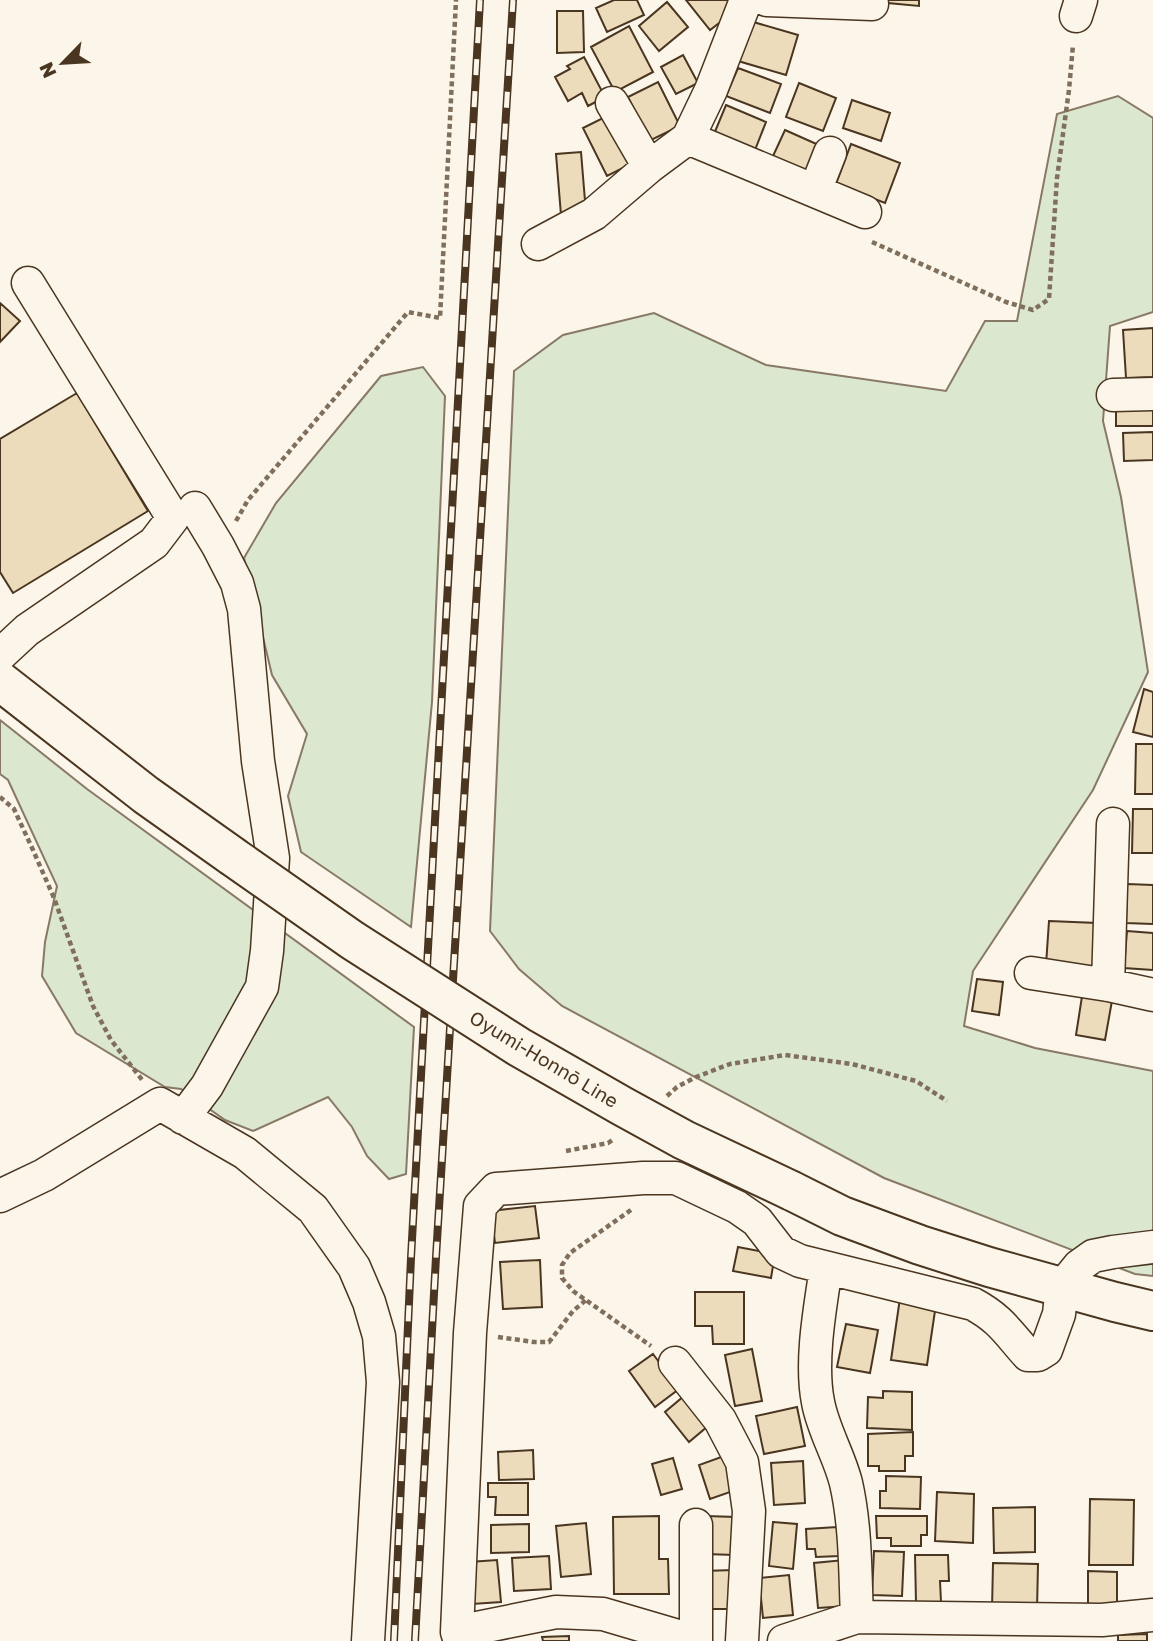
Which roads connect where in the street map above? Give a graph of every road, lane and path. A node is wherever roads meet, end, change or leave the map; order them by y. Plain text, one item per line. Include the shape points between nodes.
1 (456, 0) edge
2 (746, 0) edge
3 (767, 0) edge
4 (872, 4) dead end
5 (1078, 8) edge
6 (612, 103) dead end
7 (688, 138) junction
8 (830, 153) dead end
9 (649, 167) junction
10 (816, 191) junction
11 (866, 226) joint
12 (538, 244) dead end
13 (28, 283) dead end
14 (1153, 394) edge
15 (1112, 395) dead end
16 (195, 508) dead end
17 (235, 523) dead end
18 (0, 655) edge
19 (0, 681) edge
20 (0, 797) edge
21 (1113, 824) dead end
22 (1031, 973) dead end
23 (1108, 985) junction
24 (1153, 995) edge
25 (947, 1101) dead end
26 (659, 1103) dead end
27 (172, 1111) junction
28 (623, 1133) dead end
29 (557, 1153) dead end
30 (0, 1196) edge
31 (634, 1208) dead end
32 (1153, 1247) edge
33 (826, 1268) junction
34 (1062, 1287) junction
35 (586, 1300) junction
36 (1153, 1311) edge
37 (470, 1333) junction
38 (675, 1363) joint
39 (696, 1525) dead end
40 (1153, 1615) edge
41 (857, 1617) junction
42 (1102, 1630) edge
43 (459, 1636) edge
44 (369, 1641) edge
45 (696, 1641) edge
46 (742, 1641) edge
47 (784, 1641) edge

1 - 17 path via 440,318 408,312 248,500
2 - 7 street
3 - 4 street
5 - 11 path via 1057,178 1049,299 1033,310 1006,302
6 - 9 street
7 - 9 street
7 - 10 street
8 - 10 street
9 - 12 street via 594,214
10 - 11 street
13 - 18 street via 173,519 154,543 27,630
14 - 15 street
16 - 27 street via 237,583 244,609 258,761 273,858 262,987 207,1086
19 - 34 main road, Oyumi-Honnō Line, bridge via 146,795 352,940 519,1047 622,1106 842,1216 920,1245
20 - 27 path via 14,809 111,1040
21 - 23 street
22 - 23 street
23 - 24 street
25 - 26 path via 916,1081 852,1064 785,1055 730,1064 677,1087
27 - 30 street
27 - 44 street via 245,1153 313,1209 354,1267 369,1302 379,1336 383,1382
28 - 29 path via 608,1143
31 - 35 path via 570,1252 562,1265 562,1278
32 - 34 street via 1093,1256
33 - 34 street via 973,1304 990,1313 1028,1355 1046,1350 1059,1314
33 - 37 street via 781,1252 757,1222 737,1207 676,1178 496,1189 481,1206
33 - 41 street via 816,1363 817,1400 852,1514
34 - 36 main road, Oyumi-Honnō Line
35 - 37 path via 549,1342
35 - 38 path
37 - 43 street
38 - 46 street via 720,1420 742,1462 749,1511
39 - 45 street
40 - 42 street
41 - 42 street
41 - 47 street
43 - 45 street via 555,1612 603,1614

